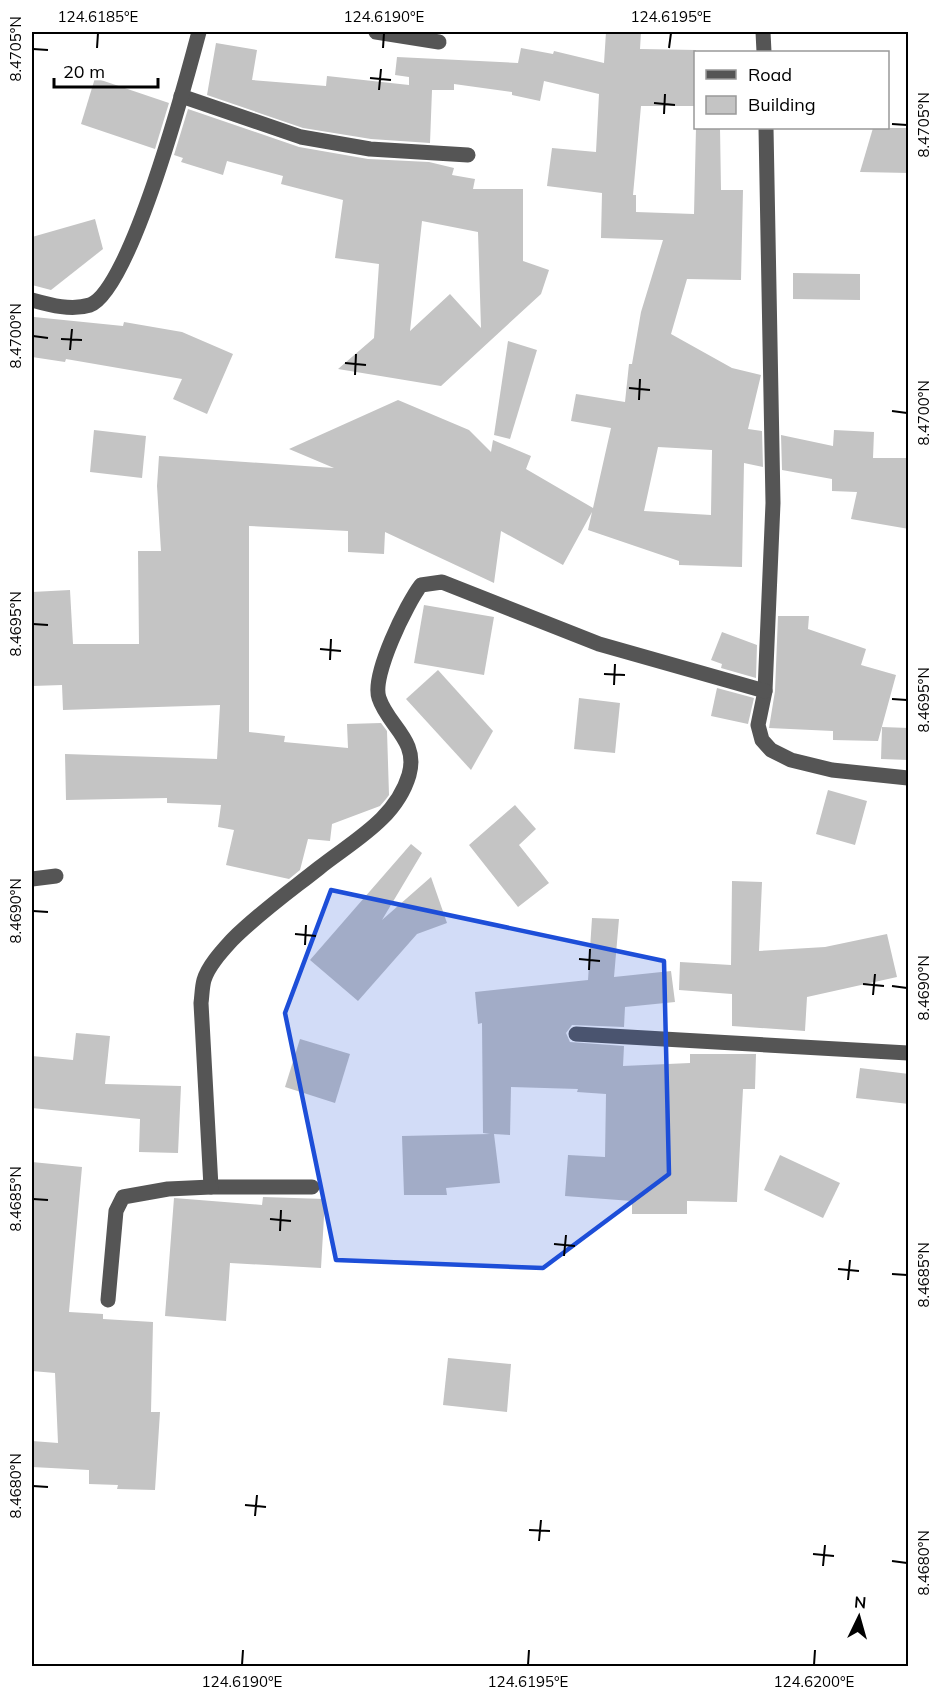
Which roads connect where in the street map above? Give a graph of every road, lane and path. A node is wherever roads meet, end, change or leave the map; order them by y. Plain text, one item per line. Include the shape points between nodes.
1 (199, 32) edge
2 (376, 32) edge
3 (763, 32) edge
4 (439, 42) dead end
5 (764, 51) edge
6 (181, 96) junction
7 (766, 129) edge
8 (468, 155) dead end
9 (32, 300) edge
10 (765, 691) junction
11 (909, 778) edge
12 (56, 876) dead end
13 (32, 879) edge
14 (576, 1034) dead end
15 (909, 1053) edge
16 (211, 1187) junction
17 (312, 1187) dead end
18 (108, 1300) dead end

1 - 6 street
2 - 4 street
3 - 5 street
6 - 8 street via 302,137 370,149
6 - 9 street via 140,226 103,295 91,304 65,308
7 - 10 street via 773,503
10 - 11 street via 758,724 762,740 771,750 791,760 832,770
10 - 16 street via 599,645 442,582 421,585 382,664 378,682 378,698 407,739 411,756 410,774 399,798 383,819 256,916 220,952 204,979 201,1003
12 - 13 street
14 - 15 street
16 - 17 street
16 - 18 street via 123,1197 117,1211

